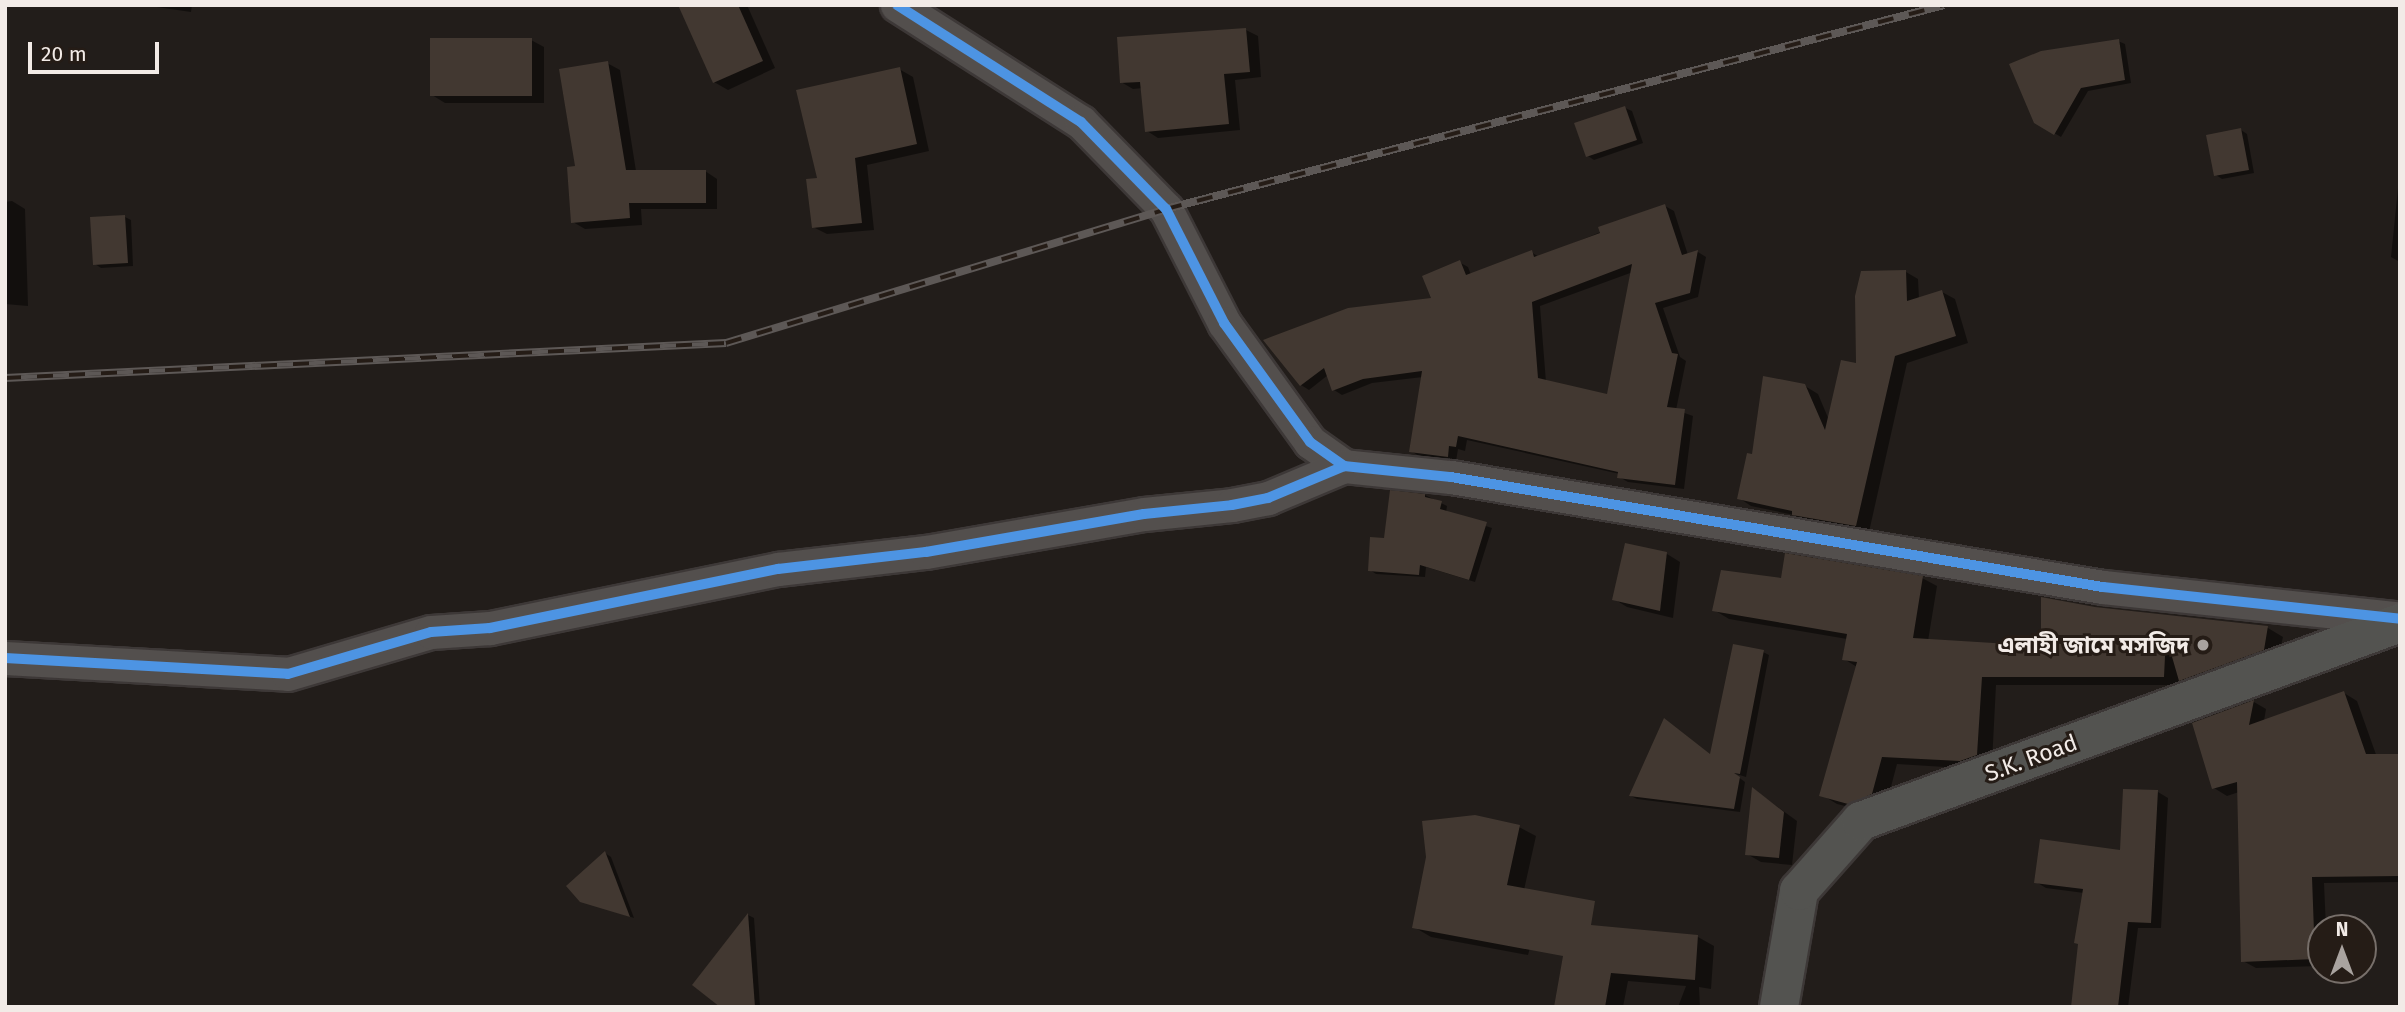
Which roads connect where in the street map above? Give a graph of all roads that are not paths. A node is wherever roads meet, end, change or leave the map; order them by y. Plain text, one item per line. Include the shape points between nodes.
1 (897, 5) edge
2 (1344, 467) junction
3 (2400, 621) edge
4 (5, 658) edge
5 (1779, 1007) edge

1 - 2 street via 1081,122 1166,209 1224,323 1310,442
2 - 3 street via 1451,477 2103,587
2 - 4 street via 1268,498 1144,514 926,552 778,569 490,628 431,632 288,674
3 - 5 main road, S.K. Road via 1861,821 1800,891

